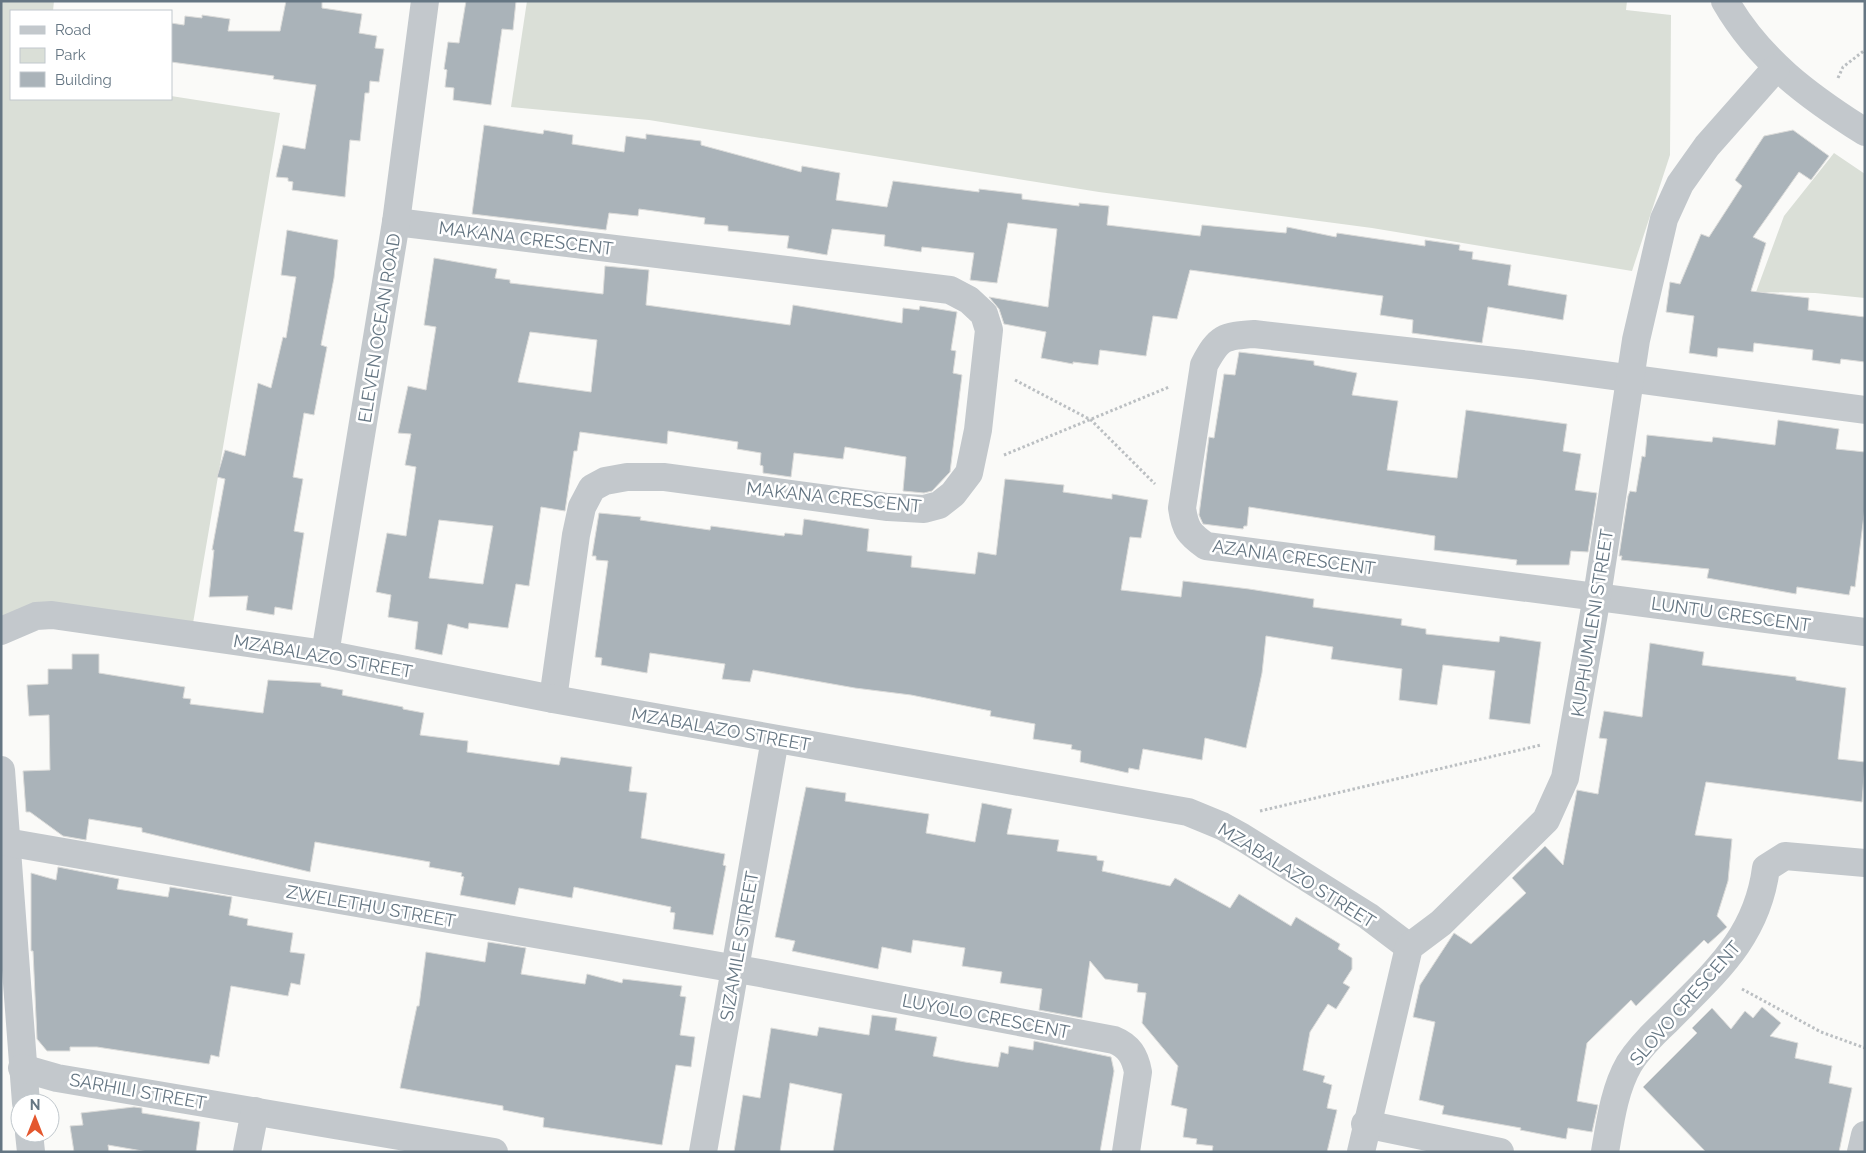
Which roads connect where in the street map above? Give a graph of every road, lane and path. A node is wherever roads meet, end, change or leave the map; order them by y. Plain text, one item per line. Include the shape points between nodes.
1 (426, 1) edge
2 (1725, 1) edge
3 (1776, 68) junction
4 (1865, 132) edge
5 (396, 222) junction
6 (985, 367) junction
7 (1631, 377) junction
8 (1176, 384) dead end
9 (1865, 410) edge
10 (1091, 420) junction
11 (1002, 456) dead end
12 (1183, 490) junction
13 (1597, 596) junction
14 (1, 631) edge
15 (1865, 632) edge
16 (325, 654) junction
17 (553, 699) junction
18 (775, 740) junction
19 (1571, 749) junction
20 (1, 770) edge
21 (1222, 826) junction
22 (6, 842) junction
23 (1865, 863) edge
24 (1408, 947) junction
25 (736, 970) junction
26 (1713, 973) junction
27 (1865, 1048) edge
28 (22, 1068) junction
29 (25, 1093) edge
30 (255, 1111) junction
31 (1365, 1124) junction
32 (1865, 1135) edge
33 (478, 1150) edge
34 (247, 1152) edge
35 (703, 1152) edge
36 (1126, 1152) edge
37 (1361, 1152) edge
38 (1500, 1152) edge
39 (1605, 1152) edge
40 (1861, 1152) edge

1 - 5 street, ELEVEN OCEAN ROAD
2 - 3 street via 1734,17
3 - 4 street via 1824,106
3 - 7 street, KUPHUMLENI STREET via 1707,146 1680,184 1664,219 1636,340
5 - 6 street, MAKANA CRESCENT via 950,290 969,300 984,314 989,330
5 - 16 street, ELEVEN OCEAN ROAD
6 - 10 path via 1002,372
6 - 17 street, MAKANA CRESCENT via 969,473 953,494 939,505 924,509 888,507 665,477 626,477 605,481 592,488 582,507 576,535
7 - 9 street
7 - 12 street, AZANIA CRESCENT via 1264,335 1230,336 1215,344 1204,365
7 - 13 street, KUPHUMLENI STREET
8 - 10 path
10 - 11 path
10 - 12 path via 1153,484
12 - 13 street, AZANIA CRESCENT via 1184,524 1192,536 1206,546
13 - 15 street, LUNTU CRESCENT
13 - 19 street, KUPHUMLENI STREET
14 - 16 street, MZABALAZO STREET via 36,616 52,615
16 - 17 street, MZABALAZO STREET
17 - 18 street, MZABALAZO STREET
18 - 21 street, MZABALAZO STREET via 1164,807 1188,812
18 - 25 street, SIZAMILE STREET
19 - 21 path via 1538,744 1268,807
19 - 24 street, KUPHUMLENI STREET via 1565,778 1546,820 1440,923
20 - 22 street
21 - 24 street, MZABALAZO STREET via 1368,916
22 - 25 street, ZWELETHU STREET
22 - 28 street
23 - 26 street, SLOVO CRESCENT via 1797,856 1785,856 1773,862 1766,868 1757,912 1746,933
24 - 31 street
25 - 35 street, SIZAMILE STREET
25 - 36 street, LUYOLO CRESCENT via 1114,1040 1126,1045 1137,1062 1138,1072
26 - 27 path via 1821,1032
26 - 39 street, SLOVO CRESCENT via 1644,1044 1629,1064 1618,1090
28 - 29 street
28 - 30 street, SARHILI STREET via 57,1078
30 - 33 street, SARHILI STREET
30 - 34 street
31 - 37 street
31 - 38 street
32 - 40 street

